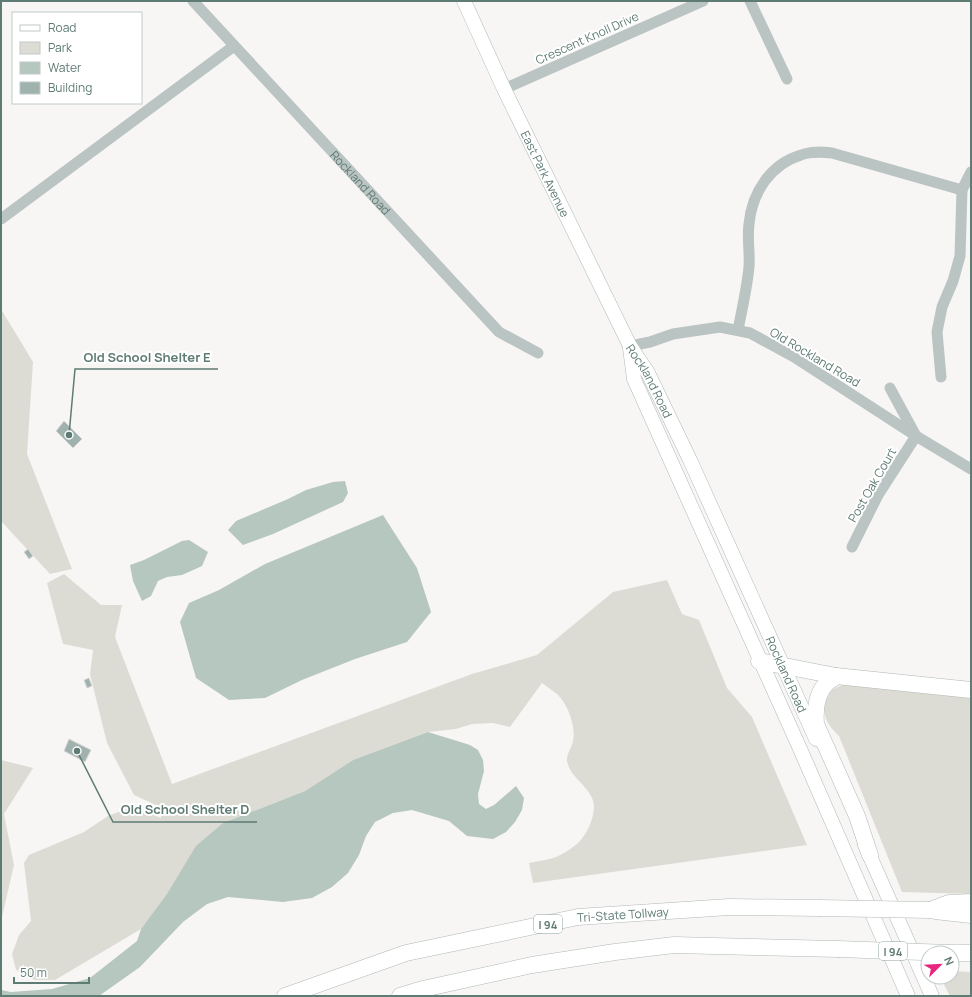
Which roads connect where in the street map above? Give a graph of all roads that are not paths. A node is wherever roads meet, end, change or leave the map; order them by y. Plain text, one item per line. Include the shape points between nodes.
1 (193, 1) edge
2 (464, 1) edge
3 (703, 1) edge
4 (750, 1) edge
5 (234, 46) junction
6 (787, 79) dead end
7 (504, 89) junction
8 (971, 172) edge
9 (962, 190) junction
10 (1, 219) edge
11 (738, 330) junction
12 (630, 346) junction
13 (538, 353) dead end
14 (941, 377) dead end
15 (890, 388) dead end
16 (916, 436) junction
17 (971, 469) edge
18 (852, 547) dead end
19 (759, 661) junction
20 (783, 666) junction
21 (836, 676) junction
22 (971, 690) edge
23 (870, 855) junction
24 (971, 902) edge
25 (930, 910) junction
26 (971, 915) edge
27 (920, 952) edge
28 (960, 954) edge
29 (970, 954) edge
30 (285, 996) edge
31 (400, 996) edge
32 (908, 996) edge
33 (932, 996) edge

1 - 5 street, Rockland Road
2 - 7 main road, East Park Avenue
3 - 7 street, Crescent Knoll Drive
4 - 6 street
5 - 10 street
5 - 13 street, Rockland Road via 499,332
7 - 12 main road, East Park Avenue
8 - 9 street
9 - 11 street via 832,153 802,154 775,168 753,204 749,222 748,276
9 - 14 street via 960,256 942,307 937,332
11 - 12 street, Old Rockland Road via 720,327 700,329
11 - 16 street, Old Rockland Road via 794,357
12 - 19 main road, Rockland Road via 634,379
12 - 20 main road, Rockland Road via 659,394
15 - 16 street
16 - 17 street, Old Rockland Road
16 - 18 street, Post Oak Court via 878,495
19 - 20 highway
19 - 32 main road, Rockland Road
20 - 21 highway
20 - 23 main road, Rockland Road
21 - 22 highway
21 - 23 highway via 821,691 815,707 816,724 857,816
23 - 33 main road, Rockland Road
24 - 25 highway via 949,902
25 - 26 highway, Tri-State Tollway / I 94
25 - 30 highway, Tri-State Tollway / I 94, bridge via 729,907 578,918 406,953
27 - 31 highway, I 94, bridge via 674,945 532,965
28 - 29 highway, I 94

